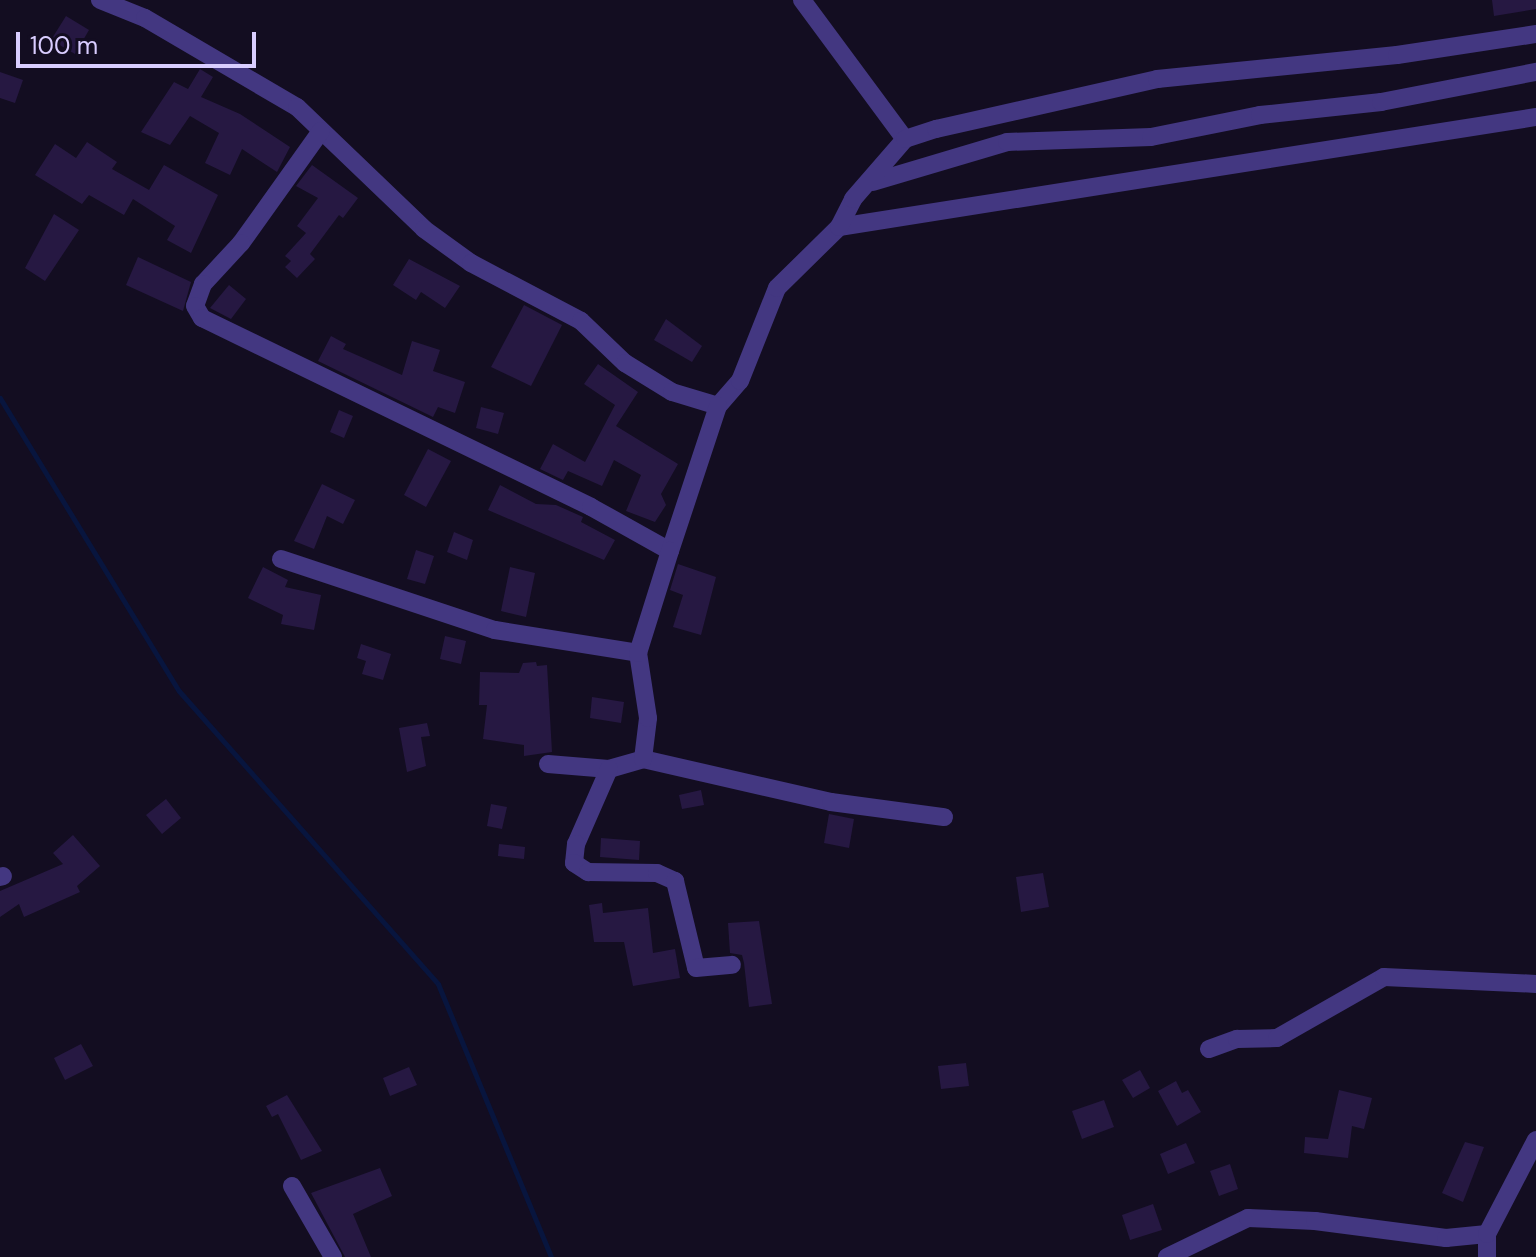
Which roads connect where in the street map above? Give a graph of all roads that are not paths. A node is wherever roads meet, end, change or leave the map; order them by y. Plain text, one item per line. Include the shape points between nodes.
1 (100, 0) edge
2 (802, 0) edge
3 (1536, 34) edge
4 (1536, 72) edge
5 (1536, 117) edge
6 (321, 131) junction
7 (905, 139) junction
8 (873, 182) junction
9 (839, 227) junction
10 (718, 406) junction
11 (670, 551) junction
12 (281, 559) dead end
13 (638, 653) junction
14 (643, 759) junction
15 (548, 764) dead end
16 (609, 769) junction
17 (944, 817) dead end
18 (732, 965) dead end
19 (1536, 984) edge
20 (1209, 1049) dead end
21 (1536, 1140) edge
22 (292, 1186) dead end
23 (1487, 1234) junction
24 (333, 1257) edge
25 (1167, 1257) edge
26 (1487, 1257) edge

1 - 6 street via 145,18 297,107
2 - 7 street
3 - 7 street via 1397,55 1145,81
4 - 8 street via 1151,137 1007,142
5 - 9 street
6 - 10 street via 424,229 471,263 581,321 625,363 672,392
6 - 11 street via 241,243 203,284 195,306 202,318 591,507
7 - 8 street
8 - 9 street via 853,199
9 - 10 street via 777,288 740,381
10 - 11 street via 681,532
11 - 13 street
12 - 13 street via 495,630
13 - 14 street via 648,718
14 - 16 street
14 - 17 street via 831,802
15 - 16 street
16 - 18 street via 576,844 574,863 588,872 657,873 675,881 696,968
19 - 20 street via 1384,977 1277,1038 1237,1039
21 - 23 street
22 - 24 street
23 - 25 street via 1446,1238 1340,1223 1248,1218
23 - 26 street

